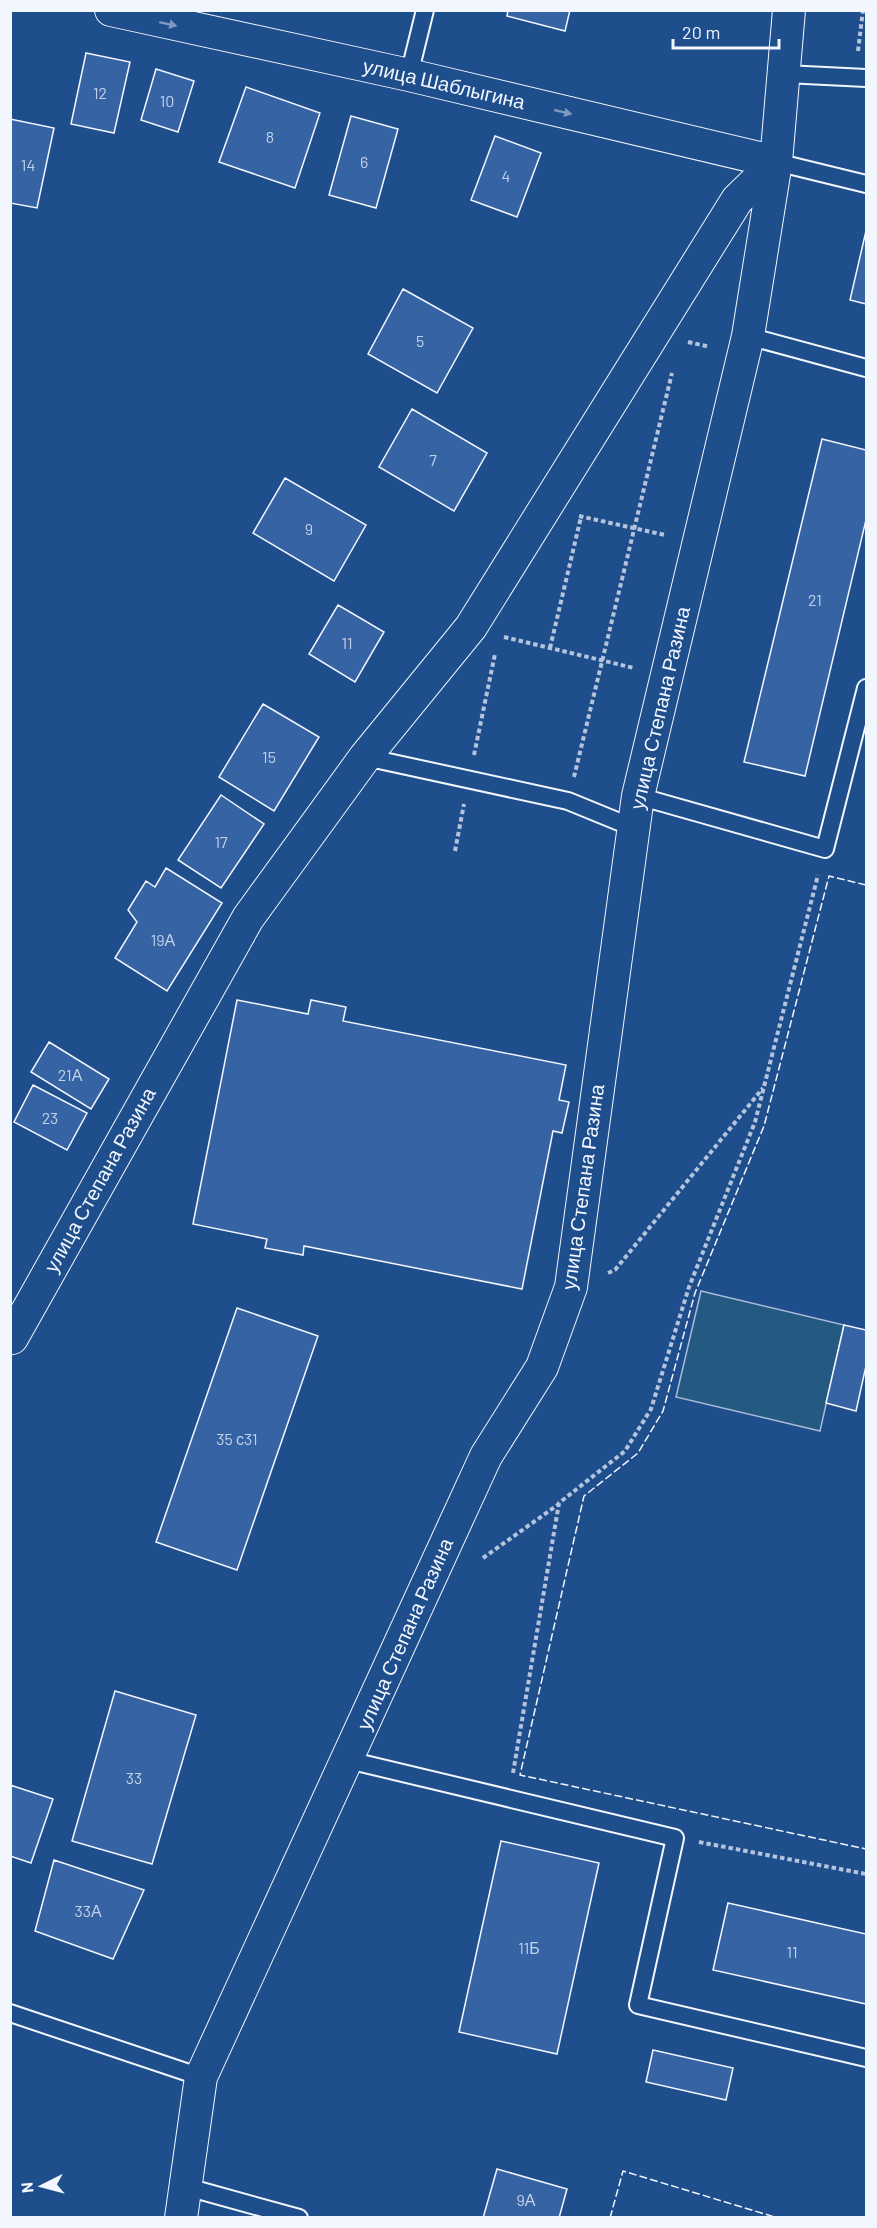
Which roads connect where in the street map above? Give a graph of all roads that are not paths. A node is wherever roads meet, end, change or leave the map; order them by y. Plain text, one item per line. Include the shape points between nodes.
1 (111, 10) edge
2 (425, 10) edge
3 (789, 10) edge
4 (785, 74) junction
5 (409, 75) junction
6 (861, 76) edge
7 (776, 162) junction
8 (867, 184) edge
9 (745, 346) junction
10 (867, 368) edge
11 (867, 688) edge
12 (365, 757) junction
13 (638, 796) junction
14 (634, 828) junction
15 (11, 1338) edge
16 (348, 1760) junction
17 (10, 2013) edge
18 (867, 2058) edge
19 (201, 2077) junction
20 (187, 2187) junction
21 (181, 2217) edge
22 (299, 2217) edge

1 -> 5 street, улица Шаблыгина
2 - 5 lane
3 - 4 street, улица Степана Разина
4 - 6 lane
4 - 7 street, улица Степана Разина
5 -> 7 street, улица Шаблыгина
7 - 8 lane
7 - 9 street, улица Степана Разина
7 - 12 street, улица Степана Разина via 737,200 668,336 546,507 485,631
9 - 10 lane
9 - 13 street, улица Степана Разина
11 - 13 lane via 825,849
12 - 14 lane via 568,801
12 - 15 street, улица Степана Разина via 248,918
13 - 14 street, улица Степана Разина
14 - 16 street, улица Степана Разина via 571,1287 542,1367 486,1456
16 - 18 lane via 675,1838 638,2005
16 - 19 street, улица Степана Разина
17 - 19 lane
19 - 20 street, улица Степана Разина
20 - 21 street, улица Степана Разина
20 - 22 lane

